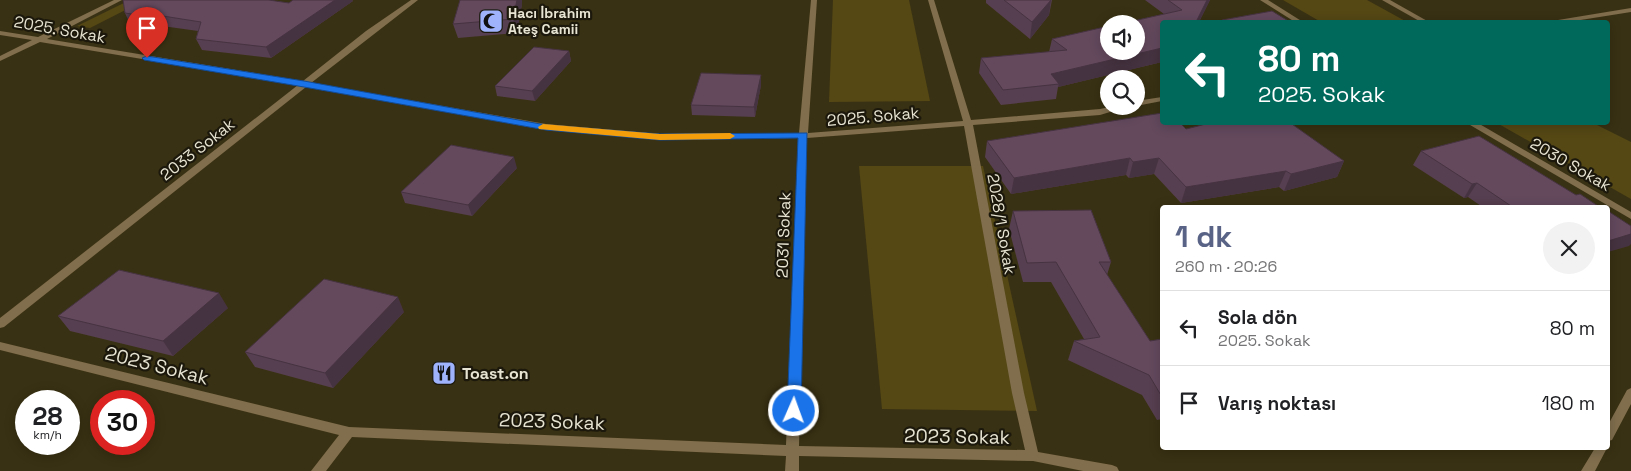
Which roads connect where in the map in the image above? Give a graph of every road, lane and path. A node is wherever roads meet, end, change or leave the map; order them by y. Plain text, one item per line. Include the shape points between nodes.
1 (119, 0) edge
2 (415, 0) edge
3 (814, 0) edge
4 (931, 0) edge
5 (1263, 0) edge
6 (1385, 0) edge
7 (1631, 10) edge
8 (1297, 20) edge
9 (1421, 20) edge
10 (1570, 20) edge
11 (0, 33) edge
12 (38, 41) junction
13 (0, 59) edge
14 (304, 84) junction
15 (1160, 99) edge
16 (1145, 102) edge
17 (1100, 112) edge
18 (968, 123) junction
19 (1474, 125) edge
20 (803, 135) junction
21 (1631, 216) edge
22 (0, 324) edge
23 (0, 346) edge
24 (1631, 393) edge
25 (349, 432) junction
26 (1610, 432) edge
27 (793, 450) junction
28 (1600, 450) edge
29 (1033, 456) junction
30 (318, 471) edge
31 (792, 471) edge
32 (1112, 471) edge
33 (1588, 471) edge

1 - 12 street
2 - 14 street, 2033 Sokak
3 - 20 street, 2031 Sokak
4 - 18 street, 2028/1 Sokak
5 - 8 street
6 - 9 street
7 - 10 street
11 - 12 street, 2025. Sokak
12 - 13 street
12 - 14 street, 2025. Sokak
14 - 20 street, 2025. Sokak via 546,128 660,137
14 - 22 street, 2033 Sokak
15 - 16 street
17 - 18 street, 2025. Sokak
18 - 20 street, 2025. Sokak
18 - 29 street, 2028/1 Sokak via 1018,393
19 - 21 street, 2030 Sokak
20 - 27 street, 2031 Sokak
23 - 25 street, 2023 Sokak
24 - 26 street
25 - 27 street, 2023 Sokak
25 - 30 street
27 - 29 street, 2023 Sokak
27 - 31 street, 2031 Sokak
28 - 33 street
29 - 32 street, 2023 Sokak

